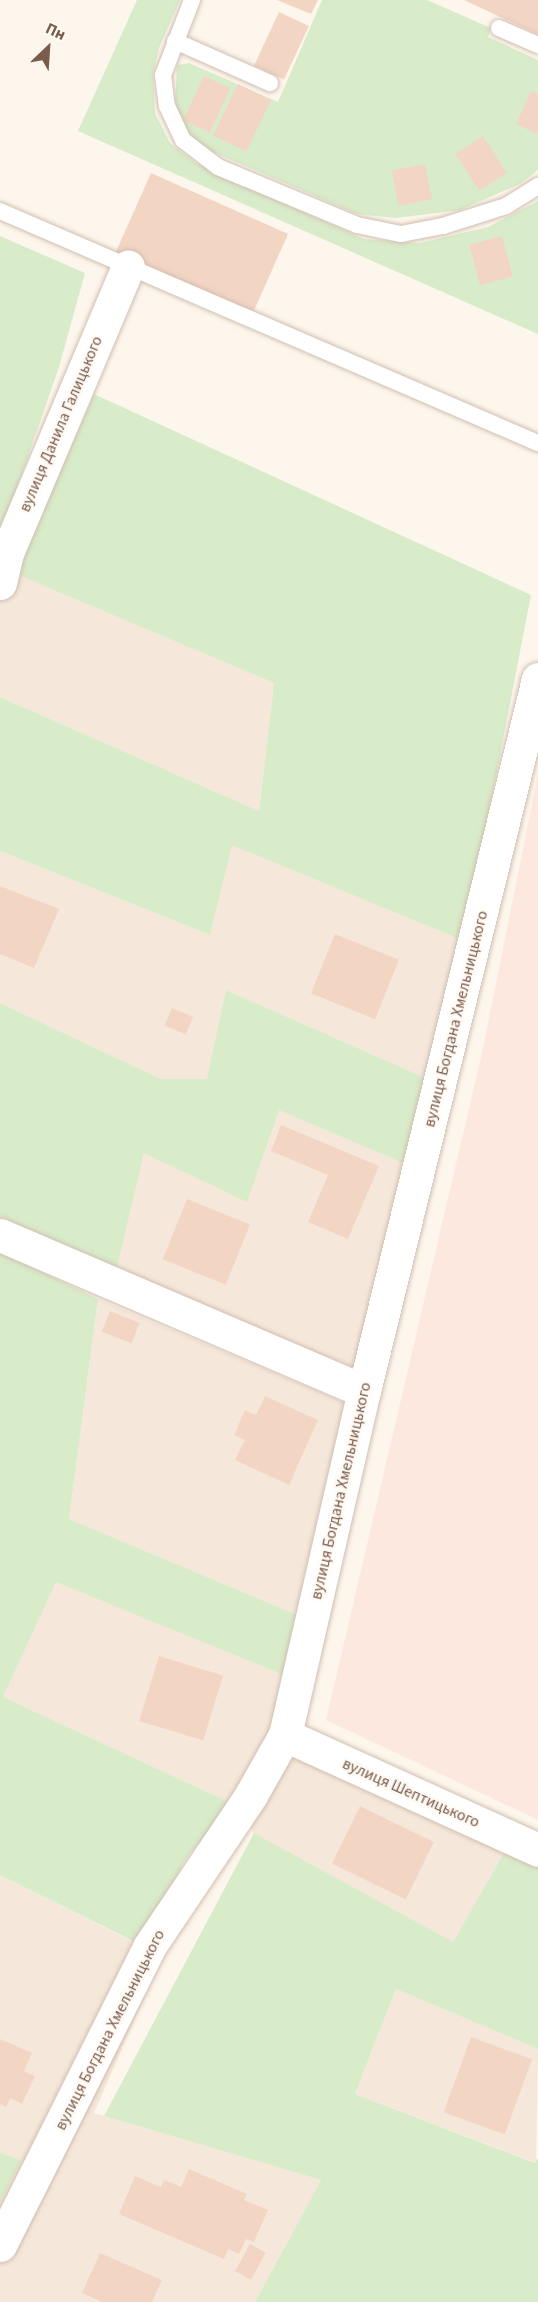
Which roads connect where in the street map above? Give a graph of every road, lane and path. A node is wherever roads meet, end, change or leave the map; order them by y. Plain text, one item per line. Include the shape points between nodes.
1 (192, 0) edge
2 (499, 28) dead end
3 (176, 41) junction
4 (538, 45) edge
5 (270, 83) dead end
6 (538, 186) edge
7 (0, 211) edge
8 (128, 267) junction
9 (538, 443) edge
10 (0, 583) edge
11 (538, 679) edge
12 (0, 1235) edge
13 (364, 1391) junction
14 (285, 1735) junction
15 (538, 1850) edge
16 (0, 2245) edge

1 - 3 lane
2 - 4 lane
3 - 5 lane
3 - 6 lane via 163,75 167,106 183,140 218,167 357,225 400,234 443,226 506,206
7 - 8 lane
8 - 9 lane
8 - 10 street, вулиця Данила Галицького via 8,553
11 - 13 street, вулиця Богдана Хмельницького
12 - 13 street
13 - 14 street, вулиця Богдана Хмельницького
14 - 15 street, вулиця Шептицького
14 - 16 street, вулиця Богдана Хмельницького via 251,1796 149,1947

